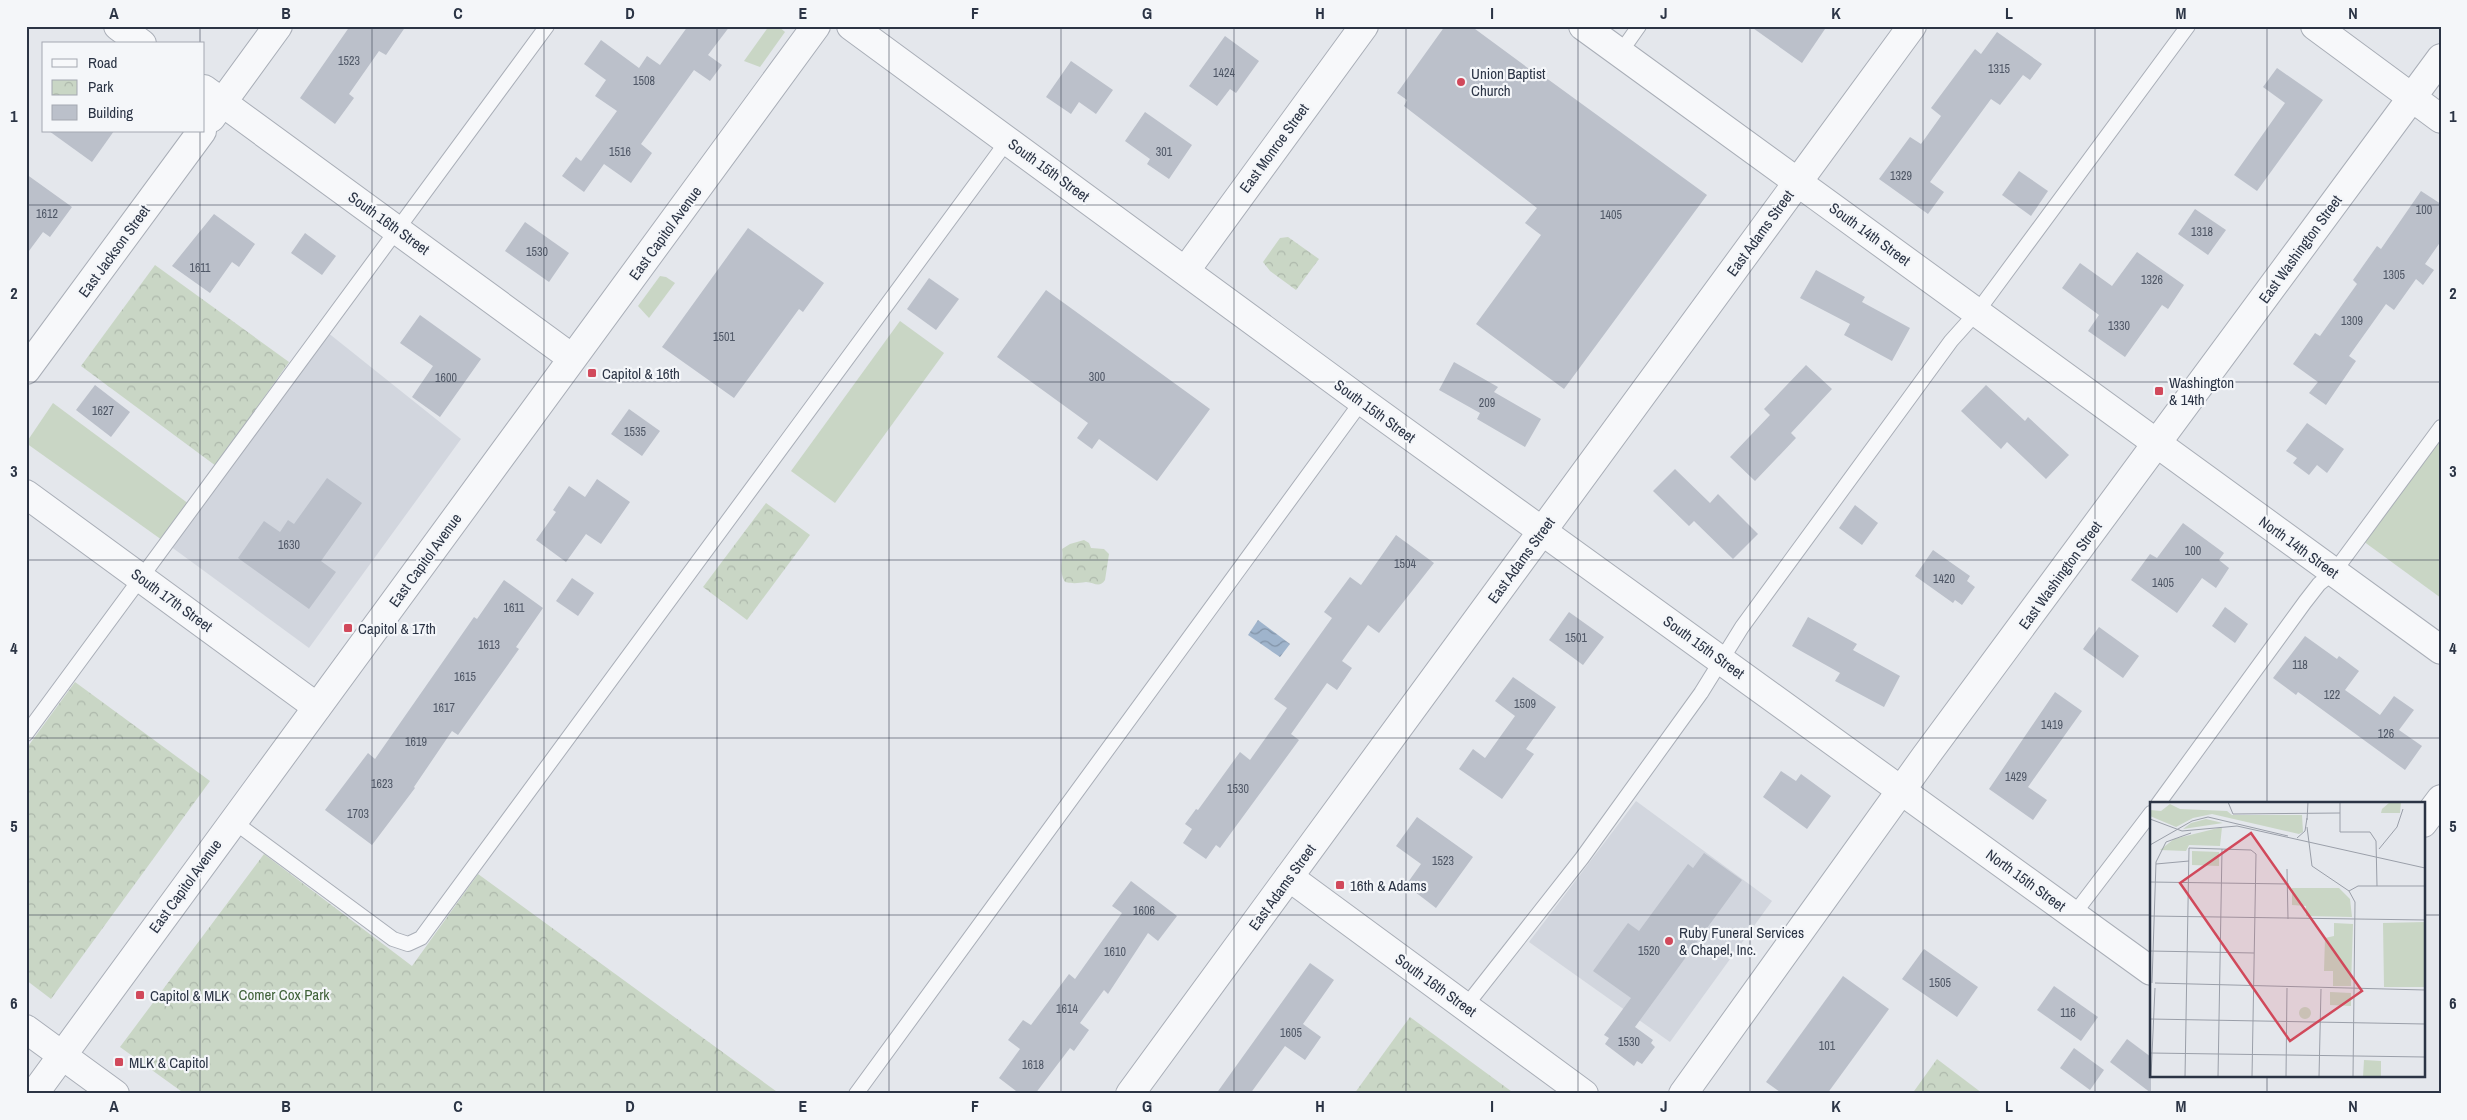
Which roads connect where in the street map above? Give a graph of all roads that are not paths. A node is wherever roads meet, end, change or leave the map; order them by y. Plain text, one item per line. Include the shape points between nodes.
1 (118, 26) edge
2 (278, 26) edge
3 (548, 26) edge
4 (816, 26) edge
5 (851, 26) edge
6 (1364, 26) edge
7 (1583, 26) edge
8 (1639, 26) edge
9 (1912, 26) edge
10 (2188, 26) edge
11 (2315, 26) edge
12 (139, 42) edge
13 (1620, 53) junction
14 (2441, 58) edge
15 (213, 96) edge
16 (2412, 98) junction
17 (2441, 119) edge
18 (205, 123) edge
19 (202, 132) edge
20 (1008, 140) junction
21 (1798, 181) junction
22 (398, 230) junction
23 (1186, 270) junction
24 (1977, 312) junction
25 (572, 358) junction
26 (26, 370) edge
27 (1362, 402) junction
28 (2441, 427) edge
29 (2157, 443) junction
30 (26, 494) edge
31 (1542, 531) junction
32 (2334, 572) junction
33 (140, 577) junction
34 (2441, 650) edge
35 (1722, 660) junction
36 (317, 708) junction
37 (26, 734) edge
38 (1902, 790) junction
39 (2441, 800) edge
40 (2159, 802) edge
41 (2150, 814) edge
42 (233, 821) junction
43 (2424, 822) edge
44 (1289, 877) junction
45 (2074, 914) junction
46 (2150, 970) edge
47 (1465, 1006) junction
48 (26, 1029) edge
49 (62, 1055) junction
50 (34, 1094) edge
51 (115, 1094) edge
52 (856, 1094) edge
53 (1130, 1094) edge
54 (1584, 1094) edge
55 (1683, 1094) edge

1 - 12 street
2 - 15 street, East Jackson Street
3 - 22 lane
4 - 25 street, East Capitol Avenue
5 - 20 street, South 15th Street
6 - 23 street, East Monroe Street
7 - 13 street, South 14th Street
8 - 13 lane
9 - 21 street, East Adams Street
10 - 24 lane
11 - 16 street
13 - 21 street, South 14th Street
14 - 16 street, East Washington Street
15 - 18 street, East Jackson Street
15 - 22 street, South 16th Street
16 - 17 street
16 - 29 street, East Washington Street
19 - 26 street, East Jackson Street
20 - 23 street, South 15th Street
20 - 42 lane via 421,938 408,944 393,939
21 - 24 street, South 14th Street
21 - 31 street, East Adams Street
22 - 25 street, South 16th Street
22 - 33 lane
23 - 27 street, South 15th Street
24 - 29 street, South 14th Street
24 - 35 lane via 1951,341 1742,627
25 - 36 street, East Capitol Avenue
27 - 31 street, South 15th Street
27 - 52 lane
28 - 32 lane
29 - 32 street, North 14th Street
29 - 38 street, East Washington Street
30 - 33 street, South 17th Street
31 - 35 street, South 15th Street
31 - 44 street, East Adams Street
32 - 34 street, North 14th Street
32 - 40 lane via 2314,590
33 - 36 street, South 17th Street
33 - 37 lane
35 - 38 street, South 15th Street
35 - 47 lane via 1582,858
36 - 42 street, East Capitol Avenue
38 - 45 street, North 15th Street
38 - 55 street, East Washington Street
39 - 43 street
41 - 45 lane
42 - 49 street, East Capitol Avenue
44 - 47 street, South 16th Street
44 - 53 street, East Adams Street
45 - 46 street, North 15th Street
47 - 54 street, South 16th Street
48 - 49 street
49 - 50 street, East Capitol Avenue
49 - 51 street

